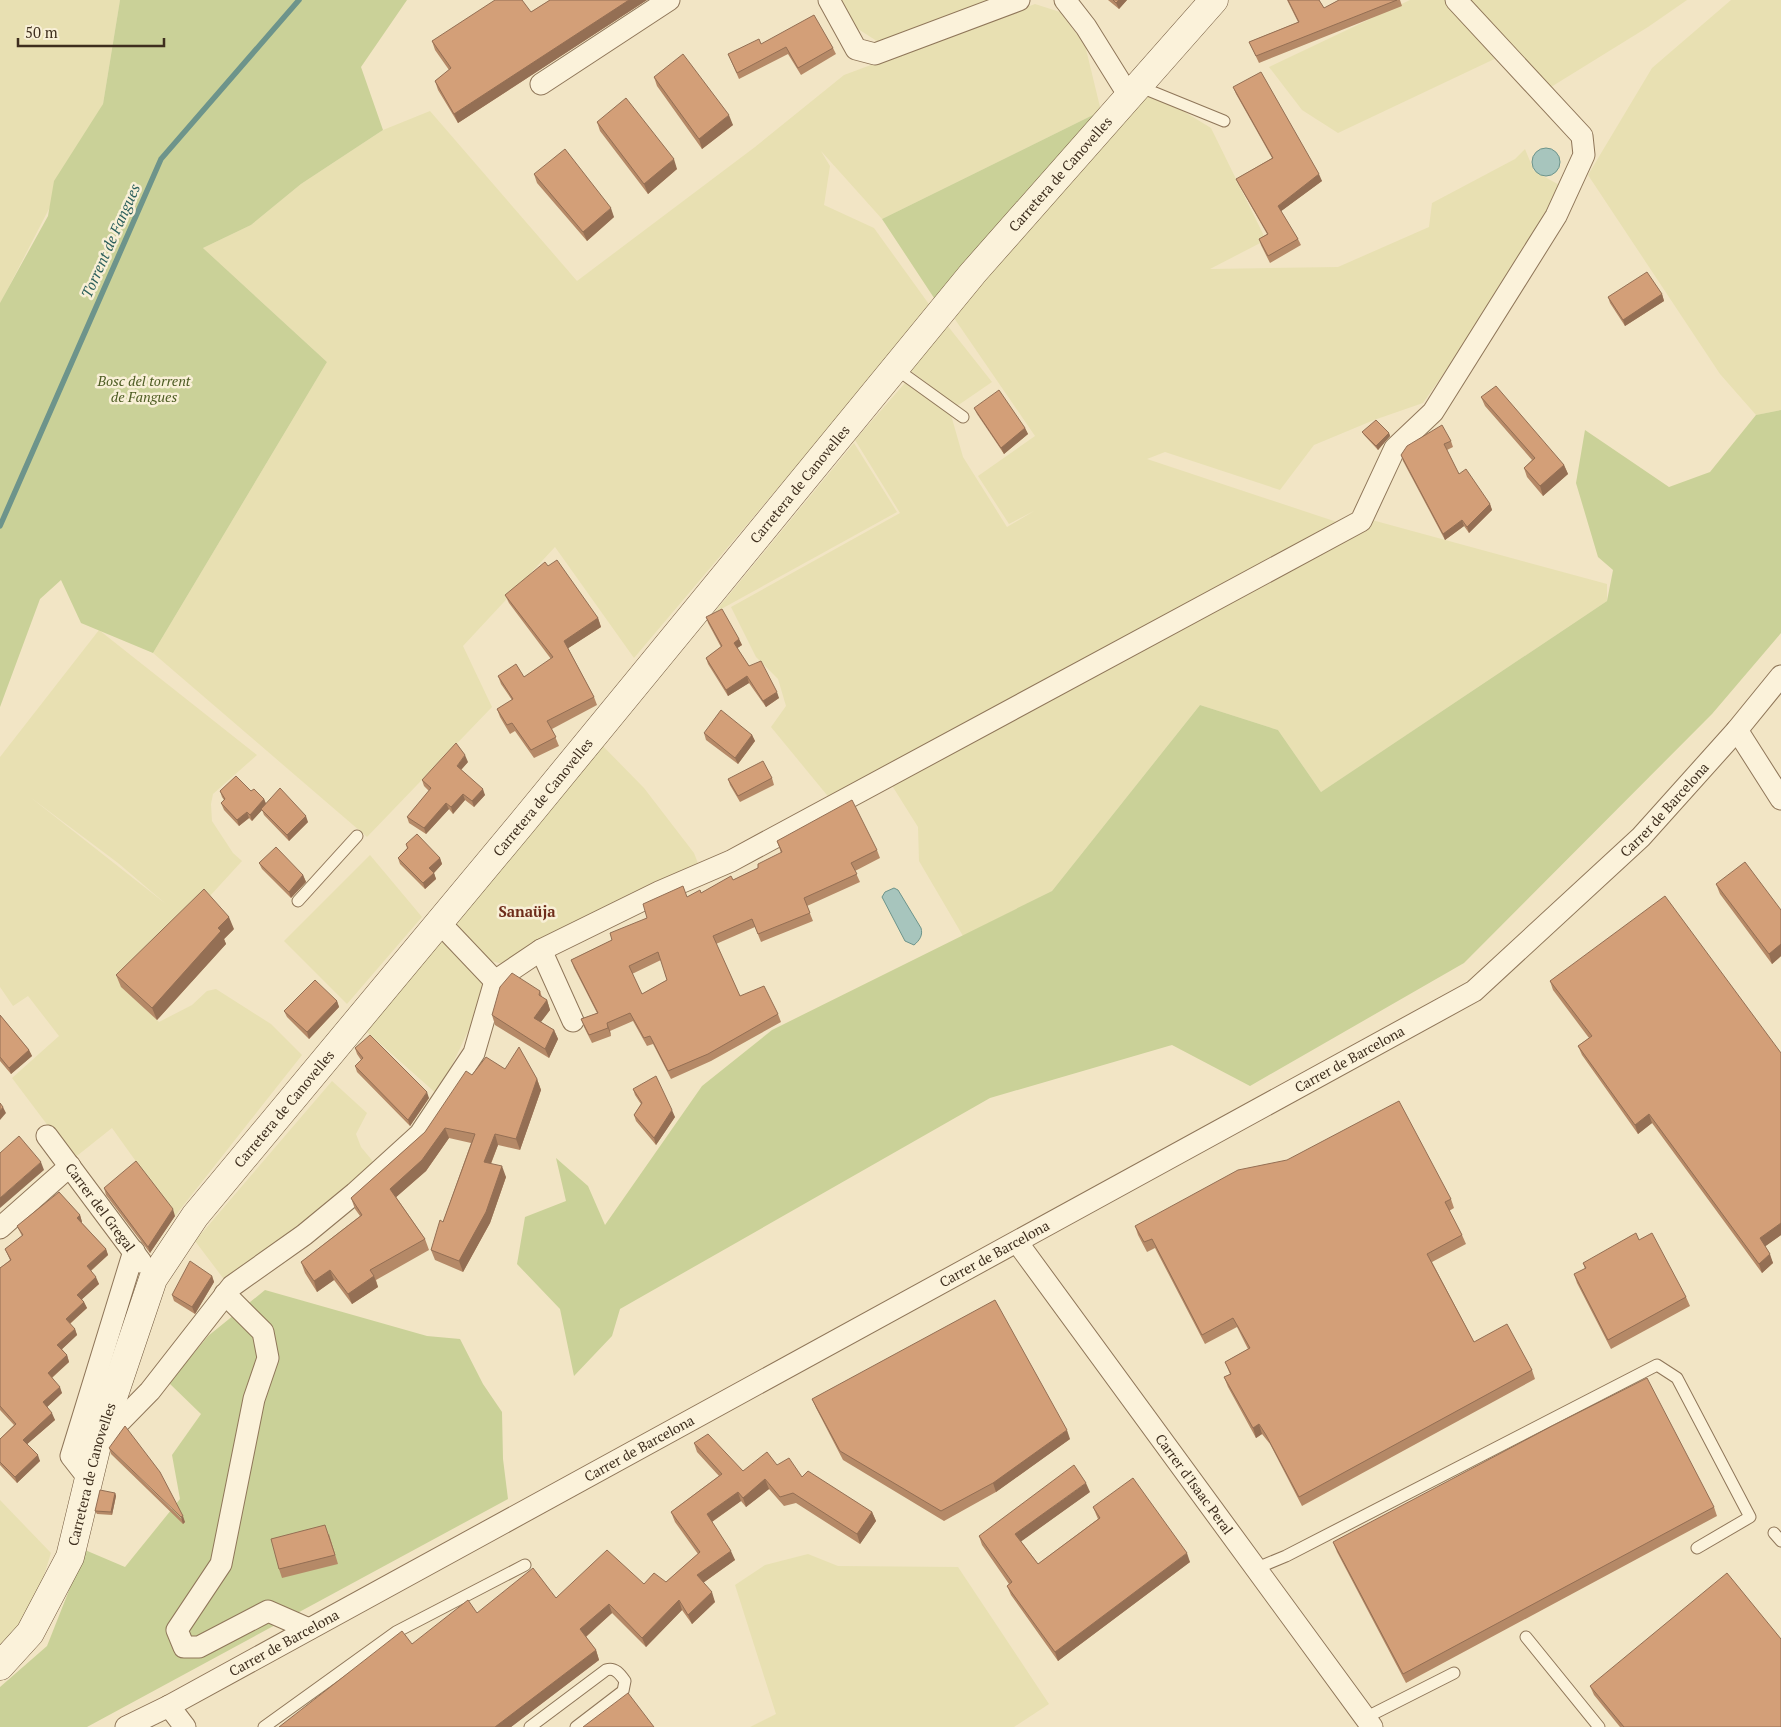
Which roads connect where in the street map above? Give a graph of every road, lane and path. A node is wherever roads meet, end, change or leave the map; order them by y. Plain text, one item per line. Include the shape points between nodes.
1 (669, 0) edge
2 (829, 0) edge
3 (1019, 0) edge
4 (1065, 0) edge
5 (1214, 0) edge
6 (1456, 0) edge
7 (541, 84) dead end
8 (1134, 91) junction
9 (1224, 121) dead end
10 (895, 368) junction
11 (964, 417) dead end
12 (1781, 676) edge
13 (1738, 730) junction
14 (1781, 800) edge
15 (357, 836) dead end
16 (298, 901) dead end
17 (439, 922) junction
18 (540, 950) junction
19 (495, 980) junction
20 (573, 1021) dead end
21 (47, 1136) dead end
22 (70, 1166) junction
23 (0, 1228) edge
24 (1017, 1242) junction
25 (134, 1251) junction
26 (153, 1279) junction
27 (225, 1294) junction
28 (97, 1445) junction
29 (89, 1478) junction
30 (1697, 1548) dead end
31 (525, 1565) dead end
32 (1257, 1568) junction
33 (309, 1629) junction
34 (1526, 1637) dead end
35 (0, 1666) edge
36 (1454, 1673) dead end
37 (169, 1706) junction
38 (1369, 1722) edge
39 (126, 1727) edge
40 (185, 1727) edge
41 (264, 1727) edge
42 (530, 1727) edge
43 (576, 1727) edge
44 (1599, 1727) edge

1 - 7 street
2 - 3 street via 856,50 875,54
4 - 8 street
5 - 8 street, Carretera de Canovelles
6 - 18 street via 1582,136 1584,155 1556,216 1432,412 1395,448 1362,521 731,861
8 - 9 lane
8 - 10 street, Carretera de Canovelles via 973,273
10 - 11 lane
10 - 17 street, Carretera de Canovelles
12 - 13 street, Carrer de Barcelona
13 - 14 street
13 - 24 street, Carrer de Barcelona via 1641,837 1474,991
15 - 16 lane
17 - 19 street
17 - 26 street, Carretera de Canovelles via 195,1216
18 - 19 street
18 - 20 street
19 - 27 street via 474,1053 420,1134 355,1193
21 - 22 street, Carrer del Gregal
22 - 23 street
22 - 25 street, Carrer del Gregal
24 - 32 street, Carrer d'Isaac Peral
24 - 33 street, Carrer de Barcelona
25 - 26 street, Carrer del Gregal
25 - 29 street via 71,1456
26 - 28 street, Carretera de Canovelles
27 - 28 street via 150,1391
27 - 33 street via 263,1332 268,1358 254,1399 221,1564 177,1630 184,1647 199,1647 268,1611
28 - 29 street, Carretera de Canovelles
29 - 35 street, Carretera de Canovelles via 70,1557 30,1633
30 - 32 lane via 1750,1517 1677,1378 1657,1365
31 - 41 lane via 396,1632
32 - 38 street, Carrer d'Isaac Peral
33 - 37 street, Carrer de Barcelona
34 - 44 lane
36 - 38 lane
37 - 39 street, Carrer de Barcelona
37 - 40 street
42 - 43 lane via 606,1670 619,1672 625,1681 623,1691

